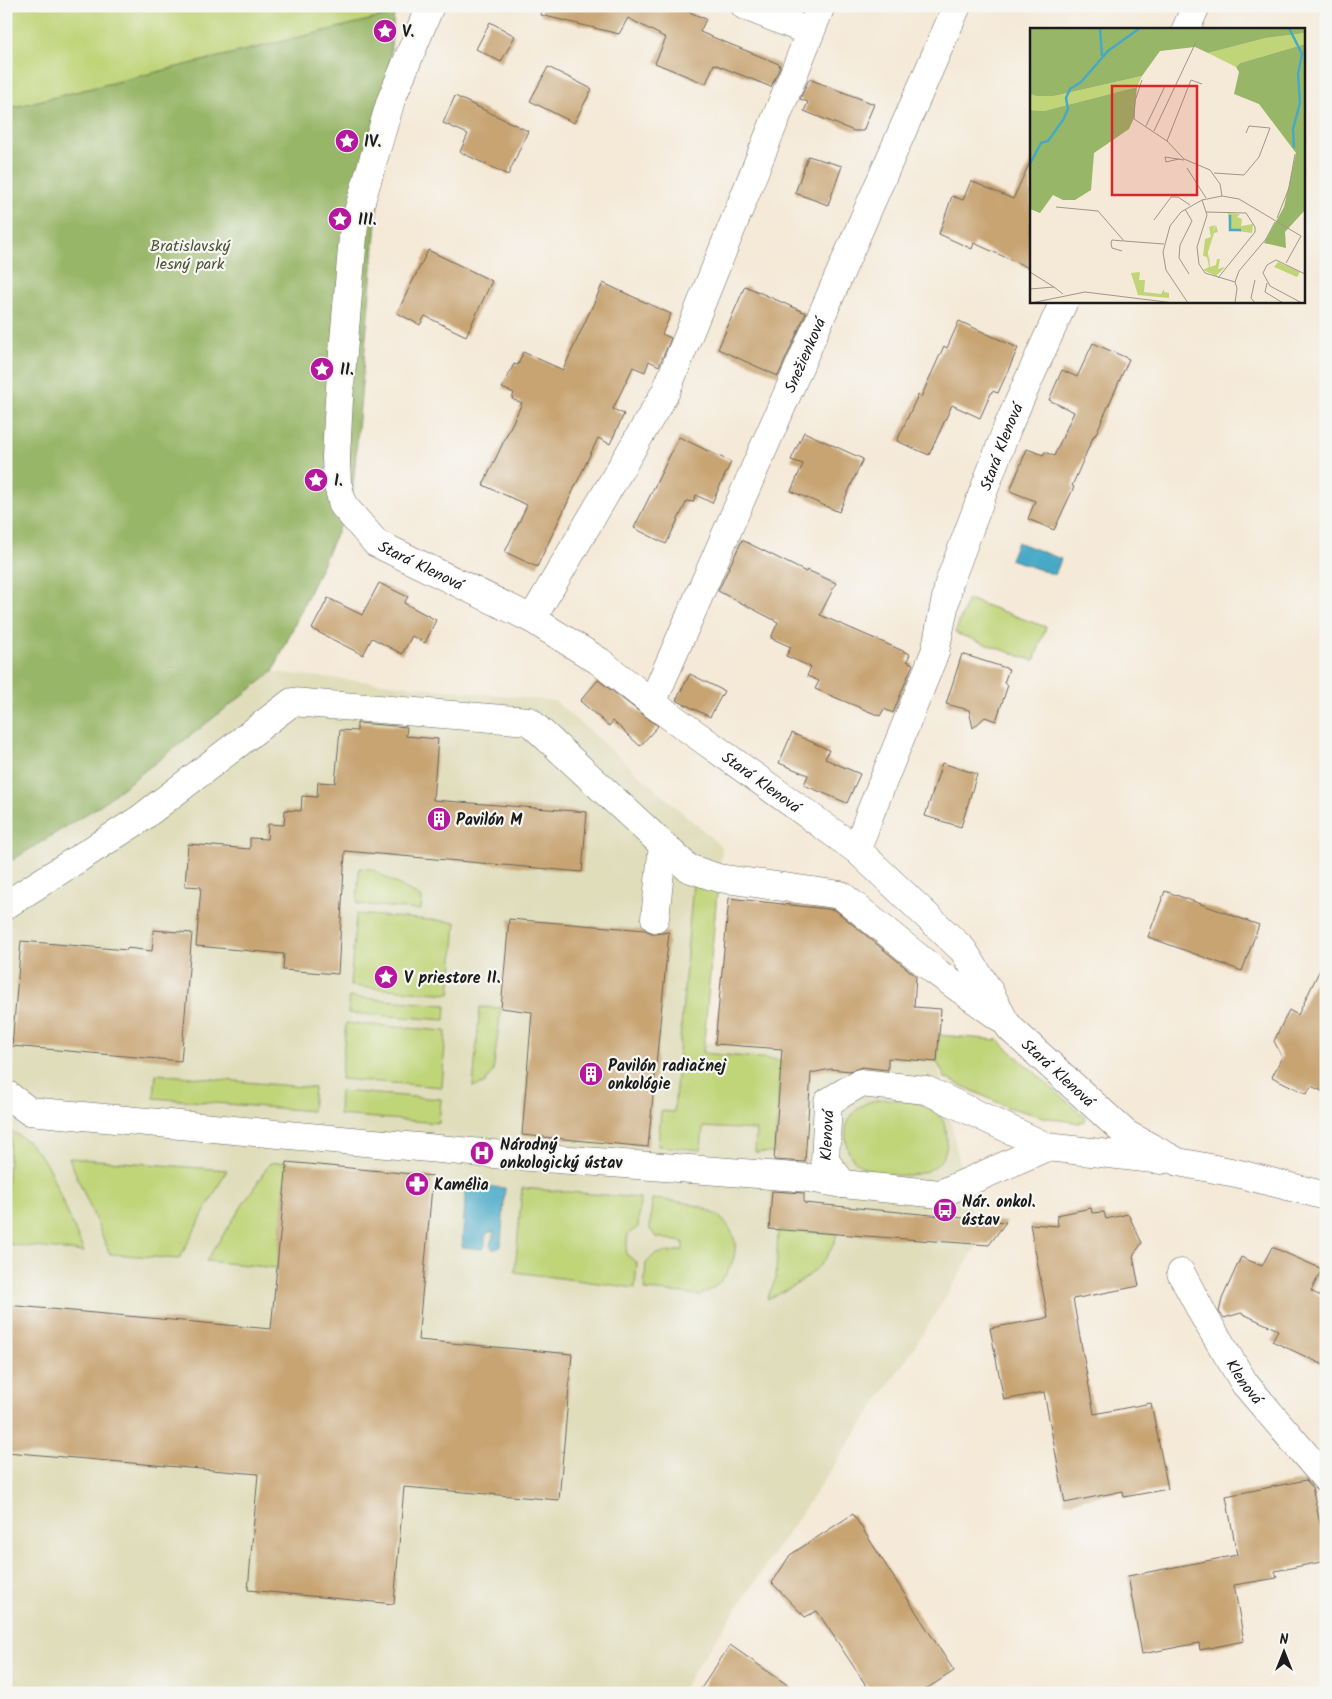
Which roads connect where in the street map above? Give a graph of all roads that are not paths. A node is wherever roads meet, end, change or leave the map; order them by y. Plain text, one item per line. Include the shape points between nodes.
1 (430, 6) edge
2 (745, 6) edge
3 (820, 6) edge
4 (958, 6) edge
5 (1196, 6) edge
6 (1186, 28) edge
7 (810, 32) junction
8 (1064, 302) edge
9 (532, 619) junction
10 (652, 703) junction
11 (663, 845) junction
12 (857, 850) junction
13 (6, 904) edge
14 (655, 918) dead end
15 (1004, 1020) junction
16 (6, 1094) edge
17 (1047, 1147) junction
18 (1178, 1162) junction
19 (843, 1184) junction
20 (1326, 1196) edge
21 (1181, 1274) dead end
22 (1326, 1479) edge

1 - 9 street, Stará Klenová via 392,100 354,225 339,399 337,482 343,505 376,543
2 - 7 street
3 - 7 street
4 - 10 street, Snežienková
5 - 6 street
7 - 9 street via 666,391
8 - 12 street, Stará Klenová via 1008,426 949,582 935,652
9 - 10 street, Stará Klenová via 599,661
10 - 12 street, Stará Klenová
11 - 13 street via 529,721 292,702 140,819
11 - 14 street
11 - 15 street via 688,868 718,878 841,895
12 - 15 street, Stará Klenová via 962,950 990,991
15 - 18 street, Stará Klenová via 1126,1134
16 - 19 street via 29,1111 504,1155 809,1178
17 - 18 street, Klenová
17 - 19 street via 940,1194
17 - 19 street, Klenová via 926,1090 860,1083 828,1102 825,1161
18 - 20 street, Stará Klenová
21 - 22 street, Klenová via 1245,1384

